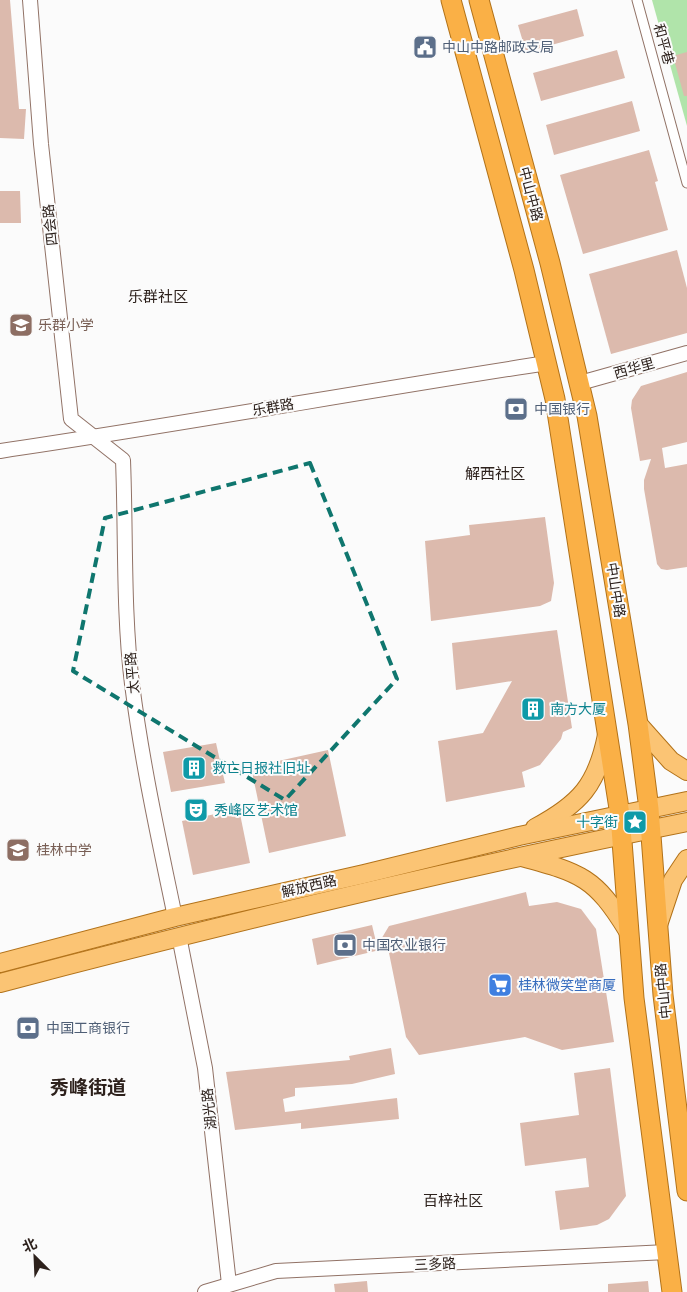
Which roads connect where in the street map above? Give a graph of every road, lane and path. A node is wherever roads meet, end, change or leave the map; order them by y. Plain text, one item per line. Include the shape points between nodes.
1 (30, 0) edge
2 (451, 0) edge
3 (479, 0) edge
4 (638, 0) edge
5 (687, 183) edge
6 (687, 354) edge
7 (547, 363) junction
8 (580, 383) junction
9 (95, 438) junction
10 (0, 451) edge
11 (638, 724) junction
12 (608, 730) junction
13 (687, 772) edge
14 (687, 801) edge
15 (649, 809) junction
16 (620, 815) junction
17 (687, 822) edge
18 (651, 829) junction
19 (621, 835) junction
20 (519, 836) junction
21 (519, 856) junction
22 (687, 859) edge
23 (175, 916) junction
24 (657, 928) junction
25 (628, 931) junction
26 (179, 936) junction
27 (0, 963) edge
28 (0, 984) edge
29 (687, 1191) edge
30 (667, 1252) junction
31 (229, 1284) junction
32 (206, 1292) edge
33 (672, 1292) edge

1 - 9 street, 四会路 via 41,144 71,419
2 - 7 highway, 中山中路
3 - 8 highway, 中山中路
4 - 5 street, 和平巷
6 - 8 street, 西华里
7 - 9 street, 乐群路
7 - 12 highway, 中山中路
8 - 11 highway, 中山中路
9 - 10 street, 乐群路
9 - 23 street, 太平路 via 123,460 132,683
11 - 13 main road via 671,761
11 - 15 highway, 中山中路
12 - 16 highway, 中山中路
12 - 20 main road via 597,772 585,792 569,807
14 - 15 main road, 解放西路
15 - 16 main road, 解放西路
15 - 18 highway, 中山中路
16 - 19 highway, 中山中路
16 - 20 main road, 解放西路
17 - 18 main road, 解放西路
18 - 19 main road, 解放西路
18 - 24 highway, 中山中路
19 - 21 main road, 解放西路
19 - 25 highway, 中山中路
20 - 23 main road, 解放西路
21 - 25 main road via 583,877 599,889
21 - 26 main road, 解放西路
22 - 24 main road via 673,880
23 - 27 main road, 解放西路
24 - 29 highway, 中山中路
25 - 30 highway, 中山中路
26 - 28 main road, 解放西路
26 - 31 street, 湖光路 via 205,1068
30 - 31 street, 三多路 via 276,1271
30 - 33 highway, 中山中路
31 - 32 street, 三多路

